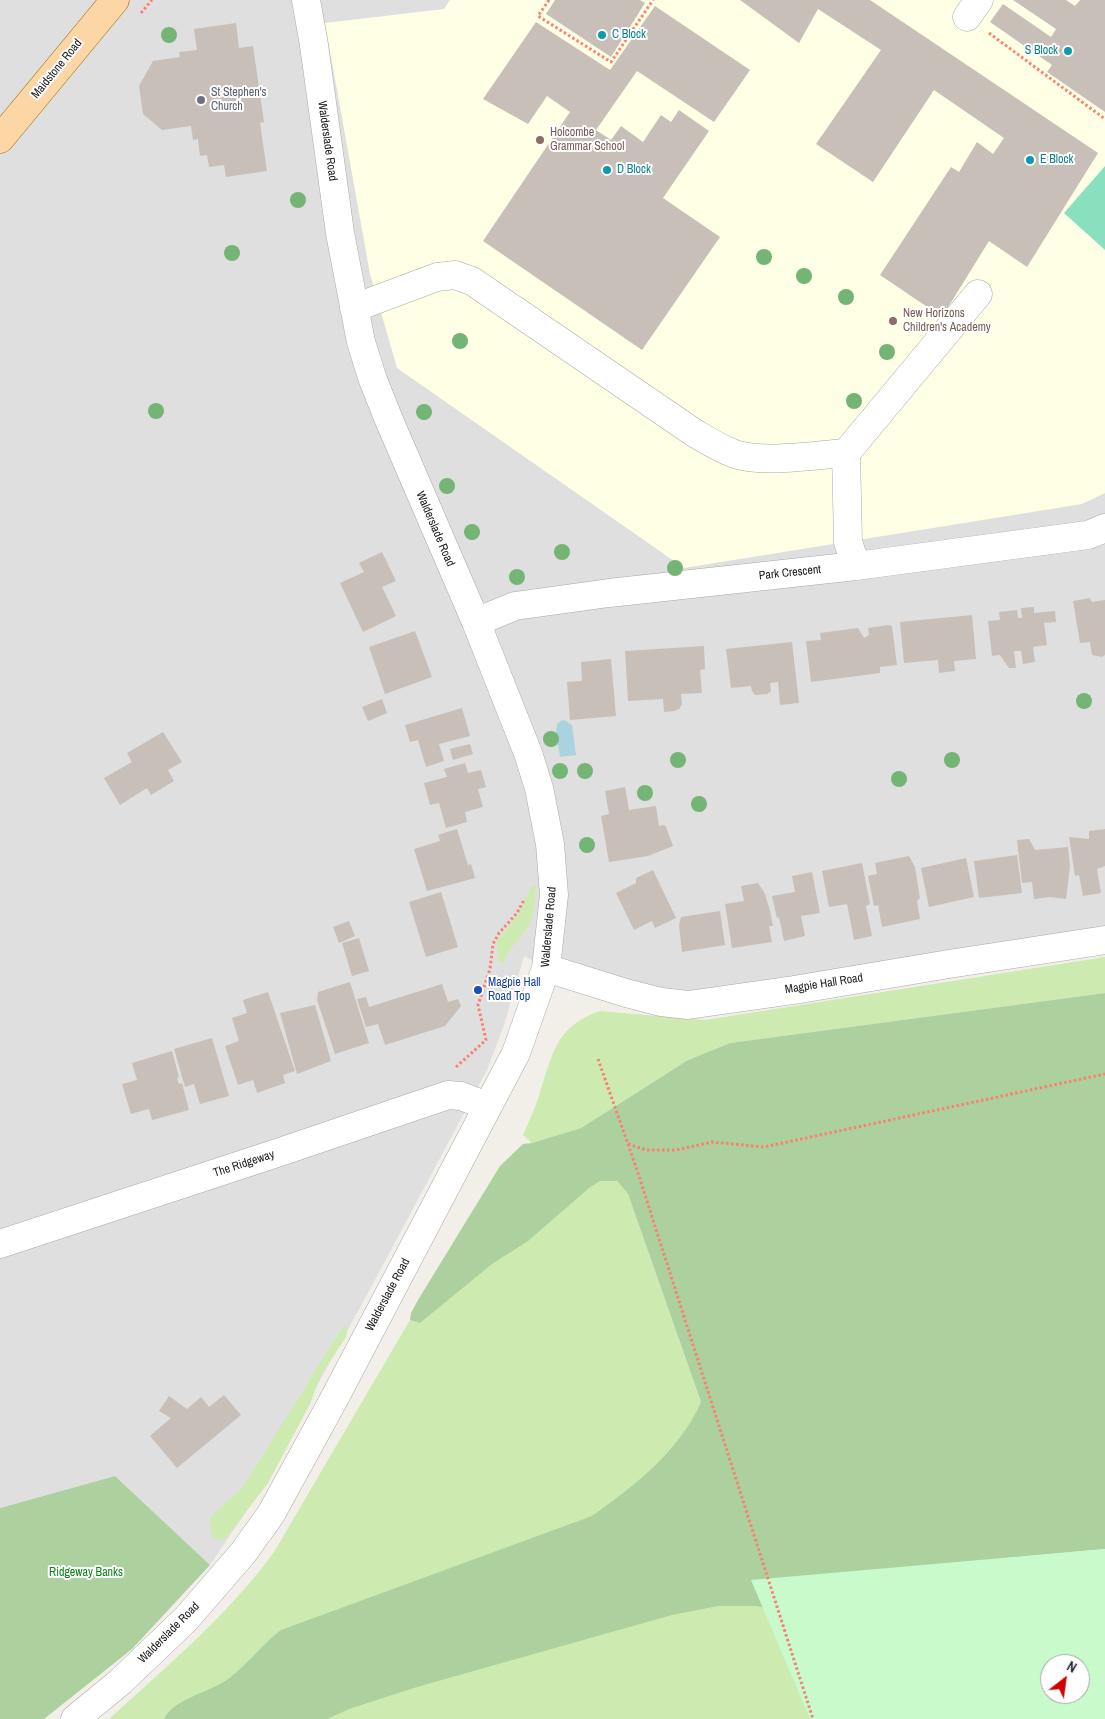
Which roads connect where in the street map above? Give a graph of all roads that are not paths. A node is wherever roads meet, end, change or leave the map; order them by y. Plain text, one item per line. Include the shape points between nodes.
1 (115, 0) edge
2 (306, 0) edge
3 (0, 139) edge
4 (978, 294) dead end
5 (354, 308) junction
6 (846, 452) junction
7 (1105, 528) edge
8 (856, 566) junction
9 (476, 622) junction
10 (1105, 940) edge
11 (546, 968) junction
12 (487, 1106) junction
13 (0, 1244) edge
14 (75, 1719) edge

1 - 3 main road, Maidstone Road
2 - 5 street, Walderslade Road
4 - 6 street
5 - 6 street via 437,277 455,275 472,281 720,448 754,458
5 - 9 street, Walderslade Road via 361,342 388,420
6 - 8 street via 848,542
7 - 8 street, Park Crescent via 1088,536
8 - 9 street, Park Crescent via 515,606
9 - 11 street, Walderslade Road via 539,788 550,844 554,895
10 - 11 street, Magpie Hall Road via 688,1005 626,993
11 - 12 street, Walderslade Road via 516,1052
12 - 13 street, The Ridgeway via 461,1096 448,1095
12 - 14 street, Walderslade Road via 271,1514 186,1619 120,1682

